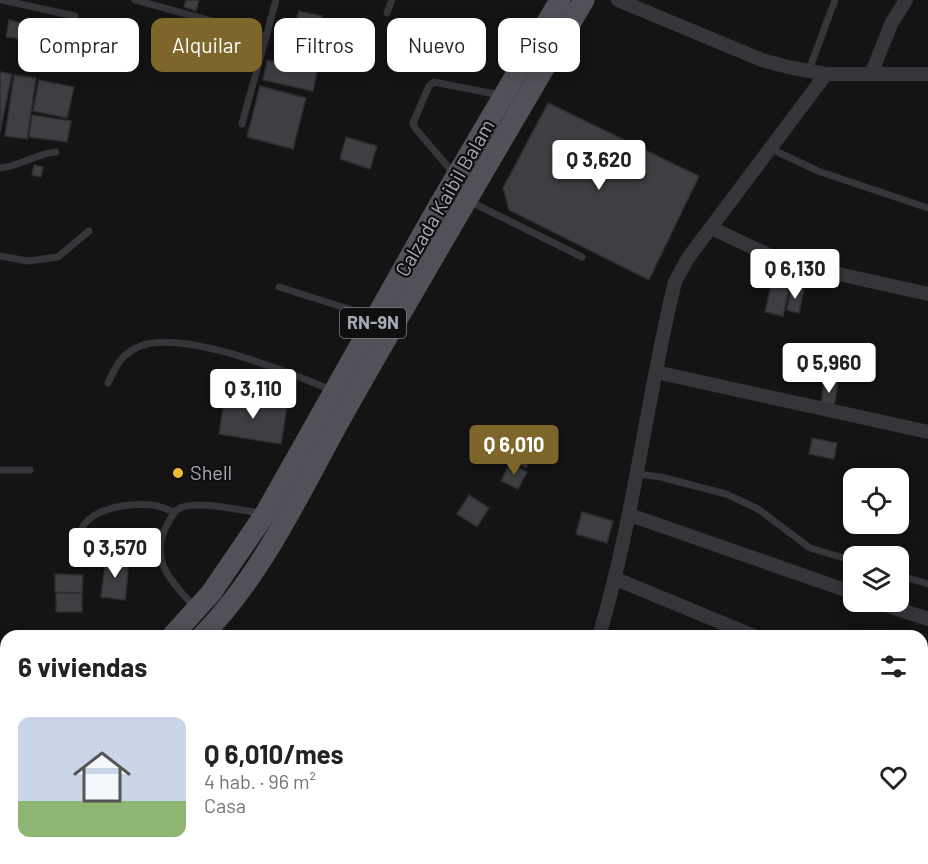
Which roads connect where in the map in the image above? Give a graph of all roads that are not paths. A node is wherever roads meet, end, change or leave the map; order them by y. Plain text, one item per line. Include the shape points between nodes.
1 (2, 0) edge
2 (135, 0) edge
3 (276, 0) edge
4 (392, 0) edge
5 (560, 0) edge
6 (584, 0) edge
7 (618, 0) edge
8 (835, 0) edge
9 (906, 0) edge
10 (387, 13) dead end
11 (75, 16) dead end
12 (266, 36) junction
13 (809, 70) junction
14 (872, 72) junction
15 (826, 74) junction
16 (928, 74) edge
17 (505, 96) junction
18 (242, 124) dead end
19 (769, 148) junction
20 (56, 152) dead end
21 (0, 168) edge
22 (456, 177) junction
23 (467, 200) junction
24 (928, 208) edge
25 (711, 228) junction
26 (89, 231) dead end
27 (0, 256) edge
28 (582, 257) dead end
29 (279, 287) dead end
30 (928, 294) edge
31 (376, 318) junction
32 (656, 372) junction
33 (108, 383) dead end
34 (334, 391) junction
35 (928, 432) edge
36 (0, 470) edge
37 (30, 470) dead end
38 (638, 474) junction
39 (174, 512) junction
40 (265, 514) junction
41 (630, 515) junction
42 (843, 558) edge
43 (91, 563) dead end
44 (909, 578) edge
45 (616, 579) junction
46 (928, 584) edge
47 (843, 589) edge
48 (196, 609) junction
49 (907, 612) edge
50 (928, 619) edge
51 (177, 630) edge
52 (207, 630) edge
53 (601, 630) edge
54 (739, 630) edge

1 - 11 lane
2 - 12 lane
3 - 12 lane
4 - 10 lane
5 - 17 main road, Calzada Kaibil Balam / RN-9N
6 - 23 main road, Calzada Kaibil Balam / RN-9N
7 - 13 street via 762,60
8 - 13 lane
9 - 14 street via 891,24
12 - 18 lane
13 - 15 street
14 - 15 street
14 - 16 street
15 - 19 street
17 - 22 main road, Calzada Kaibil Balam / RN-9N
17 - 22 lane via 434,82 429,86 415,128
19 - 24 lane via 818,171
19 - 25 street
20 - 21 lane via 39,153 11,167
22 - 31 main road, Calzada Kaibil Balam / RN-9N
23 - 28 lane
23 - 52 main road, Calzada Kaibil Balam / RN-9N via 273,539 248,579
25 - 30 street via 784,262
25 - 32 street via 675,282
26 - 27 lane via 58,257 28,261
29 - 31 lane
31 - 34 main road, Calzada Kaibil Balam / RN-9N
32 - 35 street
32 - 38 street
33 - 34 lane via 118,361 137,347 161,342 248,358
34 - 40 main road, Calzada Kaibil Balam / RN-9N
36 - 37 lane
38 - 41 street
38 - 42 lane via 726,494 758,509 810,548
39 - 40 lane via 201,506
39 - 43 lane via 134,504 93,516 82,524 79,538 81,551
39 - 48 lane via 158,551 166,575
40 - 48 main road, Calzada Kaibil Balam / RN-9N via 236,560
41 - 45 street
41 - 47 street
44 - 46 lane
45 - 53 street
45 - 54 street
48 - 51 main road, Calzada Kaibil Balam / RN-9N
49 - 50 street

